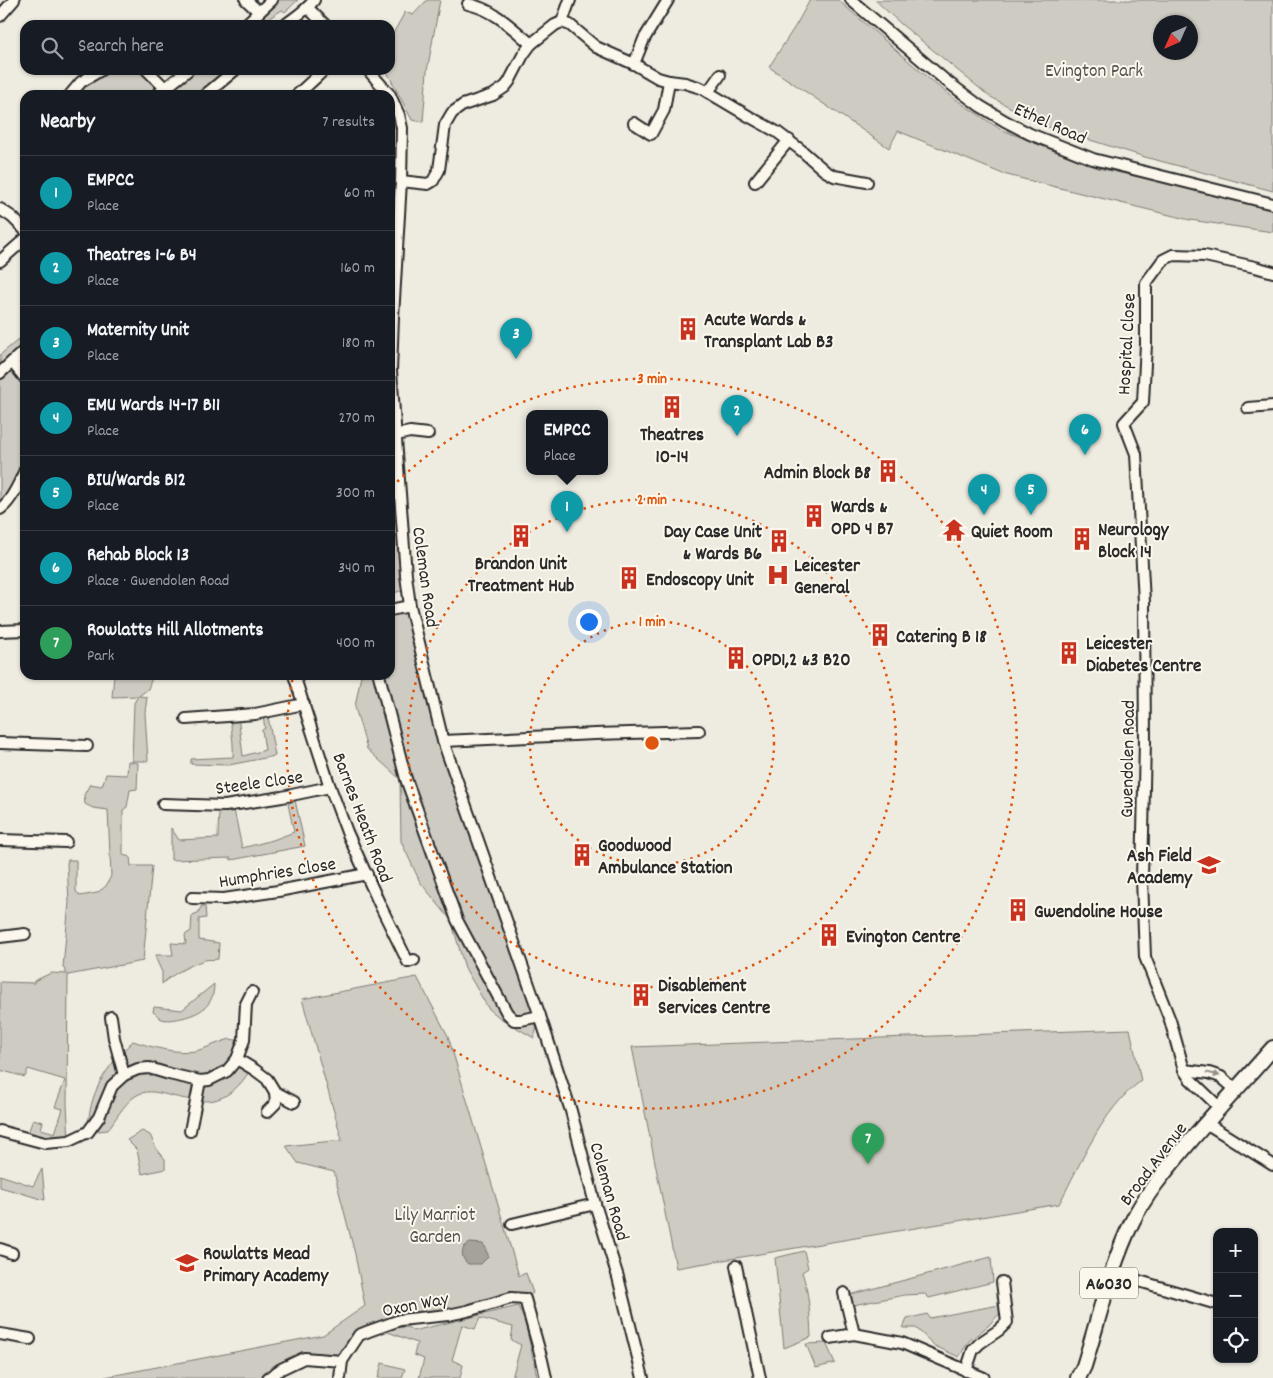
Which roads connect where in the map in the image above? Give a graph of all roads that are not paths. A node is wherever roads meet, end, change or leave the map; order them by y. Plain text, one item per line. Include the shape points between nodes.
1 (14, 0) edge
2 (246, 0) edge
3 (272, 0) edge
4 (570, 0) edge
5 (668, 0) edge
6 (851, 0) edge
7 (311, 4) edge
8 (468, 4) dead end
9 (484, 4) edge
10 (259, 12) junction
11 (0, 16) edge
12 (250, 20) edge
13 (291, 20) edge
14 (322, 20) edge
15 (562, 22) junction
16 (531, 44) junction
17 (634, 64) junction
18 (93, 75) edge
19 (153, 75) edge
20 (182, 75) edge
21 (229, 75) edge
22 (319, 75) edge
23 (372, 75) edge
24 (720, 75) dead end
25 (669, 81) junction
26 (74, 90) edge
27 (161, 90) edge
28 (163, 90) edge
29 (211, 90) edge
30 (303, 90) edge
31 (386, 90) edge
32 (708, 92) junction
33 (395, 107) edge
34 (634, 123) dead end
35 (789, 140) junction
36 (402, 181) junction
37 (754, 182) dead end
38 (867, 182) dead end
39 (1273, 204) edge
40 (0, 209) edge
41 (20, 225) edge
42 (20, 244) edge
43 (0, 262) edge
44 (395, 268) edge
45 (1273, 272) edge
46 (20, 355) edge
47 (12, 362) junction
48 (20, 372) edge
49 (0, 373) edge
50 (1273, 406) edge
51 (1248, 408) dead end
52 (395, 422) edge
53 (1124, 422) joint
54 (428, 434) dead end
55 (396, 435) junction
56 (20, 483) edge
57 (0, 509) edge
58 (410, 606) junction
59 (395, 609) edge
60 (20, 630) edge
61 (0, 631) edge
62 (296, 680) edge
63 (380, 680) edge
64 (304, 704) junction
65 (186, 719) dead end
66 (699, 731) dead end
67 (443, 741) junction
68 (0, 743) edge
69 (87, 746) dead end
70 (330, 787) junction
71 (163, 804) dead end
72 (0, 840) edge
73 (66, 842) dead end
74 (367, 874) junction
75 (192, 898) dead end
76 (25, 934) dead end
77 (0, 937) edge
78 (414, 960) dead end
79 (252, 992) dead end
80 (540, 1016) junction
81 (111, 1017) dead end
82 (1273, 1048) edge
83 (237, 1059) junction
84 (1184, 1070) junction
85 (124, 1075) junction
86 (200, 1080) junction
87 (1236, 1090) junction
88 (275, 1092) junction
89 (294, 1102) dead end
90 (1219, 1107) junction
91 (266, 1112) dead end
92 (1206, 1123) junction
93 (0, 1131) edge
94 (190, 1131) dead end
95 (1273, 1165) edge
96 (595, 1204) junction
97 (512, 1224) dead end
98 (0, 1249) edge
99 (12, 1253) dead end
100 (736, 1266) dead end
101 (1112, 1273) junction
102 (1002, 1282) dead end
103 (844, 1293) dead end
104 (1213, 1303) edge
105 (0, 1334) edge
106 (854, 1334) junction
107 (30, 1338) dead end
108 (830, 1338) dead end
109 (342, 1362) junction
110 (966, 1371) junction
111 (268, 1378) edge
112 (340, 1378) edge
113 (546, 1378) edge
114 (643, 1378) edge
115 (760, 1378) edge
116 (984, 1378) edge
117 (1078, 1378) edge

1 - 11 street
2 - 10 street
3 - 10 street
4 - 15 street
5 - 17 street via 648,32
6 - 39 street, Ethel Road via 919,59 1005,122 1093,159
7 - 13 street
7 - 14 street
8 - 9 street
9 - 16 street
10 - 12 street
15 - 16 street
15 - 17 street via 596,47
16 - 36 street via 505,87 452,112 445,125 439,170 433,181 422,184
17 - 25 street
18 - 26 street
19 - 27 street via 158,79
20 - 28 street
21 - 29 street
22 - 30 street
23 - 31 street, Coleman Road
24 - 32 street
25 - 32 street
25 - 34 street via 664,110 651,134
32 - 35 street
33 - 36 street, Coleman Road via 402,123
35 - 37 street
35 - 38 street via 829,174
36 - 44 street, Coleman Road
40 - 41 street
42 - 43 street
45 - 53 street, Hospital Close via 1205,256 1173,255 1163,260 1146,282 1143,402
46 - 47 street
47 - 48 street
47 - 49 street
50 - 51 street
52 - 55 street, Coleman Road
53 - 84 street, Gwendolen Road via 1136,454 1144,602 1142,879 1145,957 1170,1020
54 - 55 street via 410,432
55 - 58 street, Coleman Road
56 - 57 street
58 - 59 street
58 - 67 street, Coleman Road
60 - 61 street
62 - 64 street, Barnes Heath Road
63 - 80 street via 406,779 457,920 507,1013 514,1020
64 - 65 street via 255,714
64 - 70 street, Barnes Heath Road
66 - 67 street
67 - 80 street, Coleman Road
68 - 69 street
70 - 71 street, Steele Close via 225,806
70 - 74 street, Barnes Heath Road
72 - 73 street
74 - 75 street, Humphries Close via 224,899
74 - 78 street, Barnes Heath Road via 408,962
76 - 77 street
79 - 83 street via 246,1004 244,1040
80 - 96 street, Coleman Road via 571,1111
81 - 85 street
82 - 87 highway, Broad Avenue / A6030
83 - 86 street via 227,1071 209,1080
83 - 88 street via 267,1079
84 -> 87 street via 1222,1077
84 - 90 street, Gwendolen Road
85 - 86 street via 149,1068
85 - 93 street via 112,1086 99,1117 88,1132 69,1141 45,1143
86 - 94 street
87 - 90 highway, Broad Avenue / A6030
88 - 89 street
88 - 91 street via 276,1103
90 - 92 highway, Broad Avenue / A6030
92 - 95 street
92 - 101 highway, Broad Avenue / A6030 via 1150,1192 1133,1220
96 - 97 street
96 - 114 street, Coleman Road via 618,1277
98 - 99 street
100 - 115 street
101 - 104 street
101 - 117 highway, Broad Avenue / A6030
102 - 110 street via 1007,1322 973,1350
103 - 106 street
105 - 107 street
106 - 108 street
106 - 110 street via 902,1343
109 - 111 street via 304,1358
109 - 112 street, Oxon Way
109 - 113 street, Oxon Way via 359,1335 400,1320 448,1315 510,1298 525,1299
110 - 116 street

